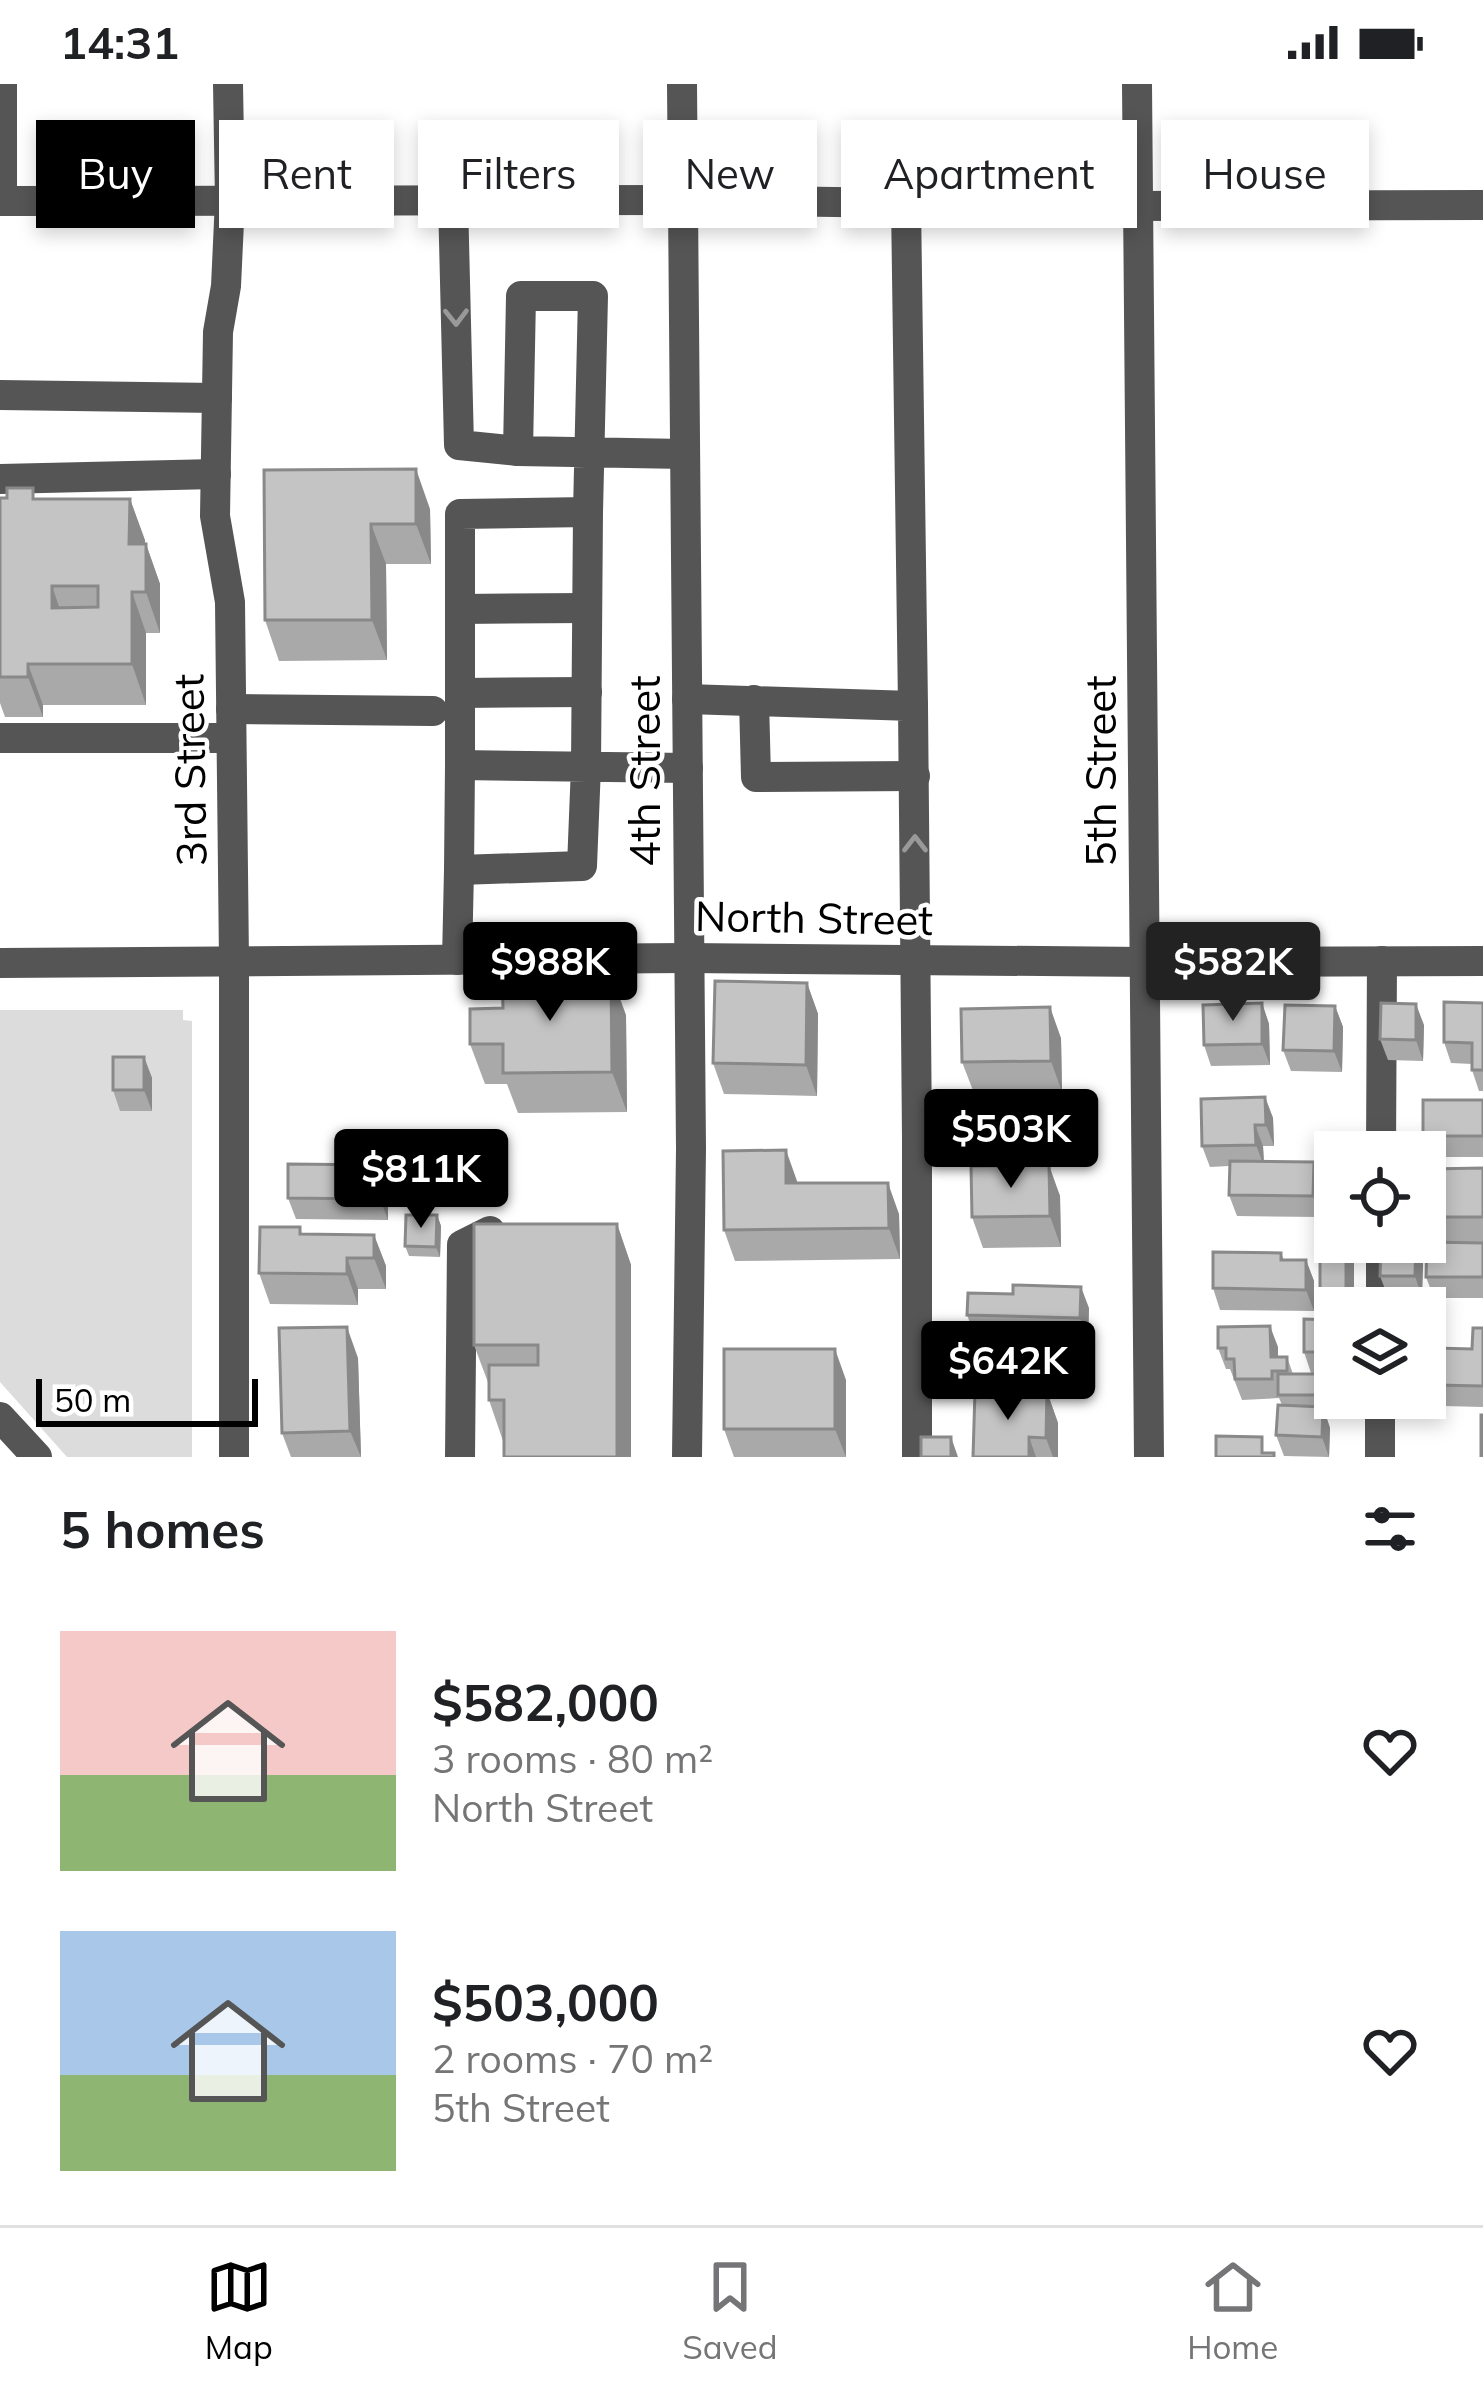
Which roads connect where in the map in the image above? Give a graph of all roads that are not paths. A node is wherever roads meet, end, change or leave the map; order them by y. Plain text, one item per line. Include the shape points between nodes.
1 (2, 84) edge
2 (228, 84) edge
3 (682, 84) edge
4 (1137, 84) edge
5 (229, 120) edge
6 (682, 120) edge
7 (219, 200) edge
8 (1, 201) edge
9 (1483, 205) edge
10 (1138, 206) junction
11 (229, 228) edge
12 (454, 228) edge
13 (683, 228) edge
14 (906, 228) edge
15 (0, 395) edge
16 (217, 398) junction
17 (518, 451) junction
18 (589, 453) junction
19 (685, 454) junction
20 (216, 474) junction
21 (0, 479) edge
22 (588, 512) junction
23 (587, 608) junction
24 (460, 609) junction
25 (587, 692) junction
26 (460, 693) junction
27 (687, 699) junction
28 (754, 700) junction
29 (913, 706) junction
30 (434, 711) dead end
31 (231, 723) junction
32 (0, 738) edge
33 (460, 765) junction
34 (586, 766) junction
35 (688, 768) junction
36 (915, 776) junction
37 (459, 870) junction
38 (688, 958) junction
39 (457, 960) junction
40 (234, 961) junction
41 (915, 961) junction
42 (1382, 961) junction
43 (1483, 961) edge
44 (1145, 962) junction
45 (0, 963) edge
46 (1381, 1131) edge
47 (490, 1231) edge
48 (0, 1417) edge
49 (1380, 1419) edge
50 (37, 1457) edge
51 (234, 1457) edge
52 (460, 1457) edge
53 (688, 1457) edge
54 (917, 1457) edge
55 (1149, 1457) edge
56 (1380, 1457) edge

1 - 8 street
2 - 5 street, 3rd Street
3 - 6 street, 4th Street
4 - 10 street, 5th Street
7 - 8 street
9 - 10 street
10 - 44 street, 5th Street
11 - 16 street, 3rd Street
12 -> 17 street via 459,445
13 - 19 street, 4th Street
14 - 29 street
15 - 16 street
16 - 20 street, 3rd Street
17 - 18 street
17 - 18 street via 521,296 592,296
18 - 19 street
18 - 22 street
19 - 27 street, 4th Street
20 - 21 street
20 - 31 street, 3rd Street via 230,602
22 - 23 street
22 - 24 street via 460,514
23 - 24 street
23 - 25 street
24 - 26 street
25 - 26 street
25 - 34 street
26 - 33 street
27 - 28 street
27 - 35 street, 4th Street
28 - 29 street
28 - 36 street via 756,777
29 - 36 street
30 - 31 street
31 - 32 street
31 - 40 street, 3rd Street
33 - 34 street
33 - 37 street
34 - 35 street
34 - 37 street via 582,866
35 - 38 street, 4th Street
41 -> 36 street
37 - 39 street
38 - 39 street, North Street
38 - 41 street, North Street
38 - 53 street, 4th Street
39 - 40 street, North Street
40 - 45 street, North Street
40 - 51 street, 3rd Street
41 - 44 street, North Street
41 - 54 street
42 - 43 street, North Street
42 - 44 street, North Street
42 - 46 street
44 - 55 street, 5th Street
47 - 52 street via 462,1245
48 - 50 street
49 - 56 street

